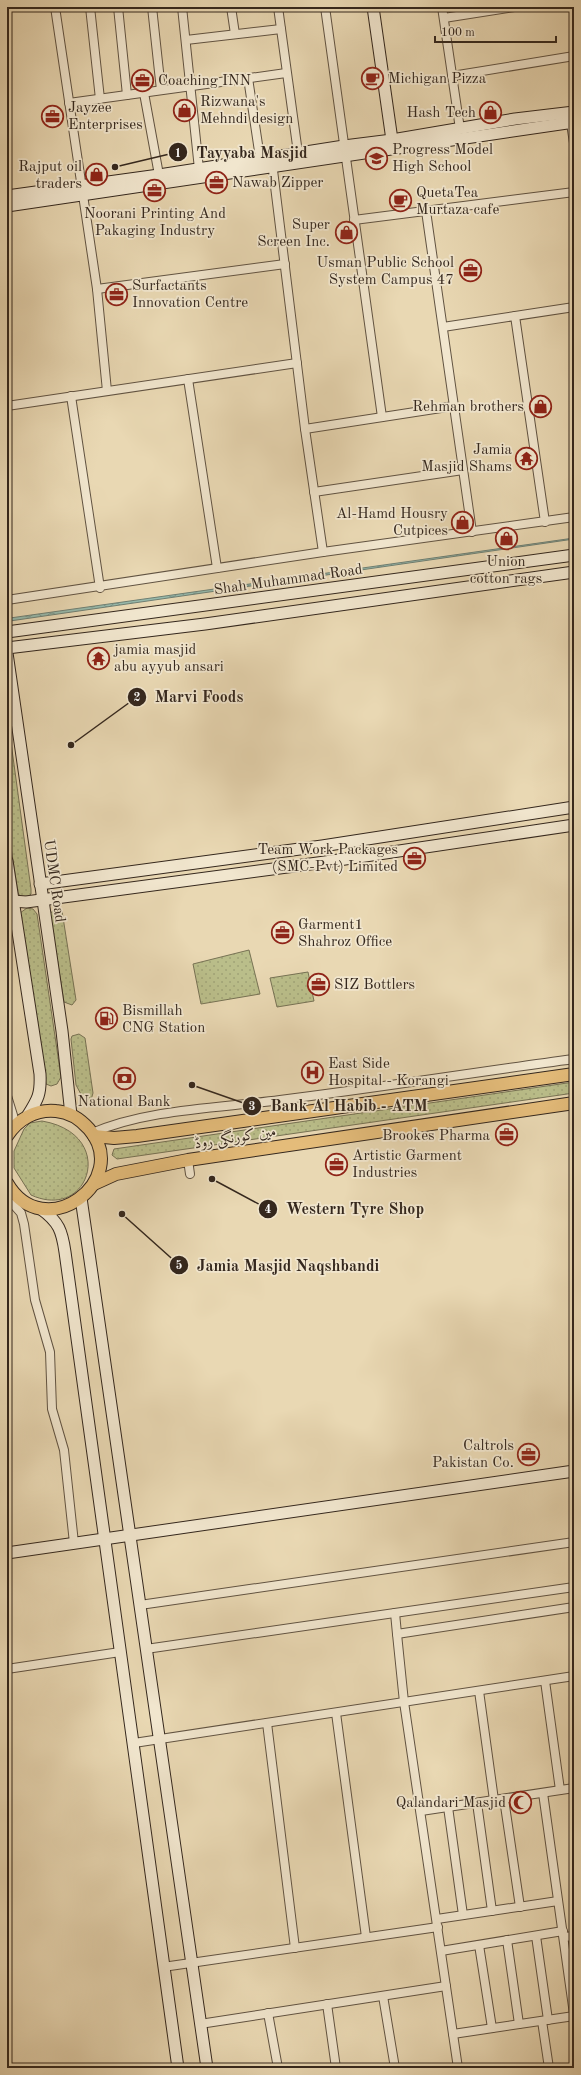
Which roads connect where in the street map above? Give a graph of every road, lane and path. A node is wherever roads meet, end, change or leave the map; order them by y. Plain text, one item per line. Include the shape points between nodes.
1 (55, 7) edge
2 (90, 7) edge
3 (118, 7) edge
4 (152, 7) edge
5 (182, 7) edge
6 (231, 7) edge
7 (278, 7) edge
8 (325, 7) edge
9 (373, 7) edge
10 (442, 7) edge
11 (514, 7) edge
12 (444, 18) junction
13 (281, 29) junction
14 (235, 34) junction
15 (186, 40) junction
16 (574, 56) edge
17 (286, 73) junction
18 (452, 76) junction
19 (248, 78) junction
20 (190, 86) junction
21 (161, 90) junction
22 (144, 93) junction
23 (127, 95) junction
24 (100, 99) junction
25 (69, 103) junction
26 (572, 117) edge
27 (515, 119) junction
28 (460, 129) junction
29 (516, 132) junction
30 (574, 143) edge
31 (393, 144) junction
32 (345, 151) junction
33 (298, 153) junction
34 (268, 160) junction
35 (199, 169) junction
36 (159, 175) junction
37 (83, 191) junction
38 (574, 192) edge
39 (7, 196) edge
40 (7, 206) edge
41 (426, 211) junction
42 (354, 220) junction
43 (285, 264) junction
44 (98, 289) junction
45 (574, 307) edge
46 (515, 316) junction
47 (443, 326) junction
48 (297, 363) junction
49 (188, 379) junction
50 (107, 391) junction
51 (71, 396) junction
52 (7, 406) edge
53 (454, 406) junction
54 (382, 417) junction
55 (305, 429) junction
56 (463, 470) junction
57 (314, 492) junction
58 (574, 517) edge
59 (545, 522) junction
60 (472, 532) junction
61 (323, 552) junction
62 (574, 554) edge
63 (217, 568) junction
64 (574, 572) edge
65 (100, 588) junction
66 (7, 600) edge
67 (20, 631) junction
68 (7, 632) edge
69 (24, 647) junction
70 (7, 648) edge
71 (7, 653) edge
72 (574, 809) edge
73 (574, 825) edge
74 (428, 829) junction
75 (322, 846) junction
76 (430, 846) junction
77 (7, 861) edge
78 (325, 862) junction
79 (40, 884) junction
80 (42, 899) junction
81 (10, 901) edge
82 (574, 1059) edge
83 (574, 1074) edge
84 (7, 1096) edge
85 (281, 1100) junction
86 (574, 1103) edge
87 (71, 1115) junction
88 (28, 1116) junction
89 (282, 1116) junction
90 (16, 1125) junction
91 (93, 1134) junction
92 (7, 1136) edge
93 (188, 1160) junction
94 (190, 1174) dead end
95 (7, 1183) edge
96 (94, 1184) junction
97 (81, 1198) junction
98 (41, 1208) junction
99 (574, 1471) edge
100 (130, 1535) junction
101 (106, 1538) junction
102 (574, 1542) edge
103 (74, 1543) junction
104 (7, 1553) edge
105 (574, 1587) edge
106 (140, 1605) junction
107 (574, 1607) edge
108 (395, 1613) junction
109 (397, 1634) junction
110 (146, 1649) junction
111 (120, 1652) junction
112 (7, 1669) edge
113 (574, 1676) edge
114 (545, 1681) junction
115 (479, 1691) junction
116 (404, 1702) junction
117 (336, 1712) junction
118 (267, 1723) junction
119 (159, 1740) junction
120 (134, 1743) junction
121 (574, 1788) edge
122 (560, 1790) junction
123 (543, 1793) junction
124 (504, 1799) junction
125 (494, 1800) junction
126 (477, 1803) junction
127 (448, 1807) junction
128 (421, 1811) junction
129 (558, 1901) junction
130 (520, 1907) junction
131 (492, 1911) junction
132 (464, 1915) junction
133 (437, 1923) junction
134 (564, 1934) junction
135 (536, 1936) junction
136 (574, 1936) edge
137 (366, 1938) junction
138 (507, 1940) junction
139 (479, 1945) junction
140 (295, 1948) junction
141 (441, 1951) junction
142 (191, 1963) junction
143 (164, 1967) junction
144 (446, 1986) junction
145 (383, 1996) junction
146 (327, 2004) junction
147 (268, 2013) junction
148 (574, 2015) edge
149 (545, 2020) junction
150 (200, 2024) junction
151 (519, 2024) junction
152 (492, 2028) junction
153 (453, 2034) junction
154 (178, 2068) edge
155 (207, 2068) edge
156 (278, 2068) edge
157 (336, 2068) edge
158 (395, 2068) edge
159 (458, 2068) edge
160 (549, 2068) edge

1 - 25 street
2 - 24 street
3 - 23 street
4 - 21 street
5 - 15 street
6 - 14 street
7 - 13 street
8 - 32 street
9 - 31 main road
10 - 12 street
11 - 12 street
12 - 18 street
13 - 14 street
13 - 17 street
14 - 15 street
15 - 20 street
16 - 18 street
17 - 19 street
17 - 33 street
18 - 28 street
19 - 20 street
19 - 34 street
20 - 21 street
20 - 35 street
21 - 22 street
22 - 23 street
22 - 36 street
23 - 24 street
24 - 25 street
25 - 37 street
26 - 27 main road
26 - 29 main road
26 - 30 street
27 - 28 main road
27 - 29 main road
28 - 31 main road
29 - 31 main road
31 - 32 main road
32 - 33 main road
32 - 34 main road
32 - 42 street
33 - 34 main road
34 - 35 main road
34 - 37 main road
34 - 43 street
35 - 36 main road
36 - 37 main road
37 - 39 main road
37 - 40 main road
37 - 44 street
38 - 41 street
41 - 42 street
41 - 47 street
42 - 54 street
43 - 44 street
43 - 48 street
44 - 50 street
45 - 46 street
46 - 47 street
46 - 59 street
47 - 53 street
48 - 49 street
48 - 55 street
49 - 50 street
49 - 63 street
50 - 51 street
51 - 52 street
51 - 65 street
53 - 54 street
53 - 56 street
54 - 55 street
55 - 57 street
56 - 57 street
56 - 60 street
57 - 61 street
58 - 59 street
59 - 60 street
60 - 61 street
61 - 63 street
62 - 67 main road, Shah Muhammad Road
63 - 65 street
64 - 69 main road
65 - 66 street
67 - 68 main road, Shah Muhammad Road
67 - 69 main road via 16,634 15,640 18,645
69 - 70 main road
71 - 79 main road, UDMC Road
72 - 74 main road
73 - 76 main road
74 - 75 main road
74 - 76 main road
75 - 78 main road
75 - 79 main road
76 - 78 main road
77 - 81 main road
78 - 80 main road
79 - 80 main road, UDMC Road
80 - 81 main road
80 - 87 main road, UDMC Road via 62,1031
81 - 88 main road via 40,1074 41,1091
82 - 85 street
83 - 89 main road, مین کورنگی روڈ
84 - 90 street
85 - 89 street
85 - 91 street via 143,1118 112,1124
86 - 93 main road, مین کورنگی روڈ
87 - 88 main road via 57,1111 42,1111
87 - 91 main road
88 - 90 main road
89 - 91 main road, مین کورنگی روڈ via 137,1136 114,1138
90 - 92 main road
91 - 96 main road via 100,1152 99,1169
93 - 94 street
93 - 96 main road, مین کورنگی روڈ via 116,1174
95 - 98 main road via 19,1198 33,1207
96 - 97 main road
97 - 98 main road via 61,1208
97 - 100 main road
98 - 101 main road via 54,1218 63,1239
98 - 103 street via 13,1204 21,1213 24,1224 35,1300 50,1352 52,1408 64,1450
99 - 100 main road
100 - 101 main road
100 - 106 main road
101 - 103 main road
101 - 111 main road
102 - 106 street
103 - 104 main road
105 - 108 street
106 - 110 main road
107 - 109 street
108 - 109 street
108 - 110 street
109 - 116 street
110 - 119 main road
111 - 112 street
111 - 120 main road
113 - 114 street
114 - 115 street
114 - 122 street
115 - 116 street
115 - 125 street
116 - 117 street
116 - 128 street
117 - 118 street
117 - 137 street
118 - 119 street
118 - 140 street
119 - 120 street
119 - 142 main road
120 - 143 main road
121 - 122 street
122 - 123 street
123 - 124 street
123 - 129 street
124 - 125 street
124 - 130 street
125 - 126 street
126 - 127 street
126 - 131 street
127 - 128 street
127 - 132 street
128 - 133 street
129 - 130 street
129 - 134 street
130 - 131 street
131 - 132 street
132 - 133 street
133 - 137 street
133 - 141 street
134 - 135 street
134 - 136 street
134 - 148 street
135 - 138 street
135 - 149 street
137 - 140 street
138 - 139 street
138 - 151 street
139 - 141 street
139 - 152 street
140 - 142 street
141 - 144 street
142 - 143 street
142 - 150 main road
143 - 154 main road
144 - 145 street
144 - 153 street
145 - 146 street
145 - 158 street
146 - 147 street
146 - 157 street
147 - 150 street
147 - 156 street
148 - 149 street
149 - 151 street
149 - 160 street
150 - 155 main road
151 - 152 street
152 - 153 street
153 - 159 street

